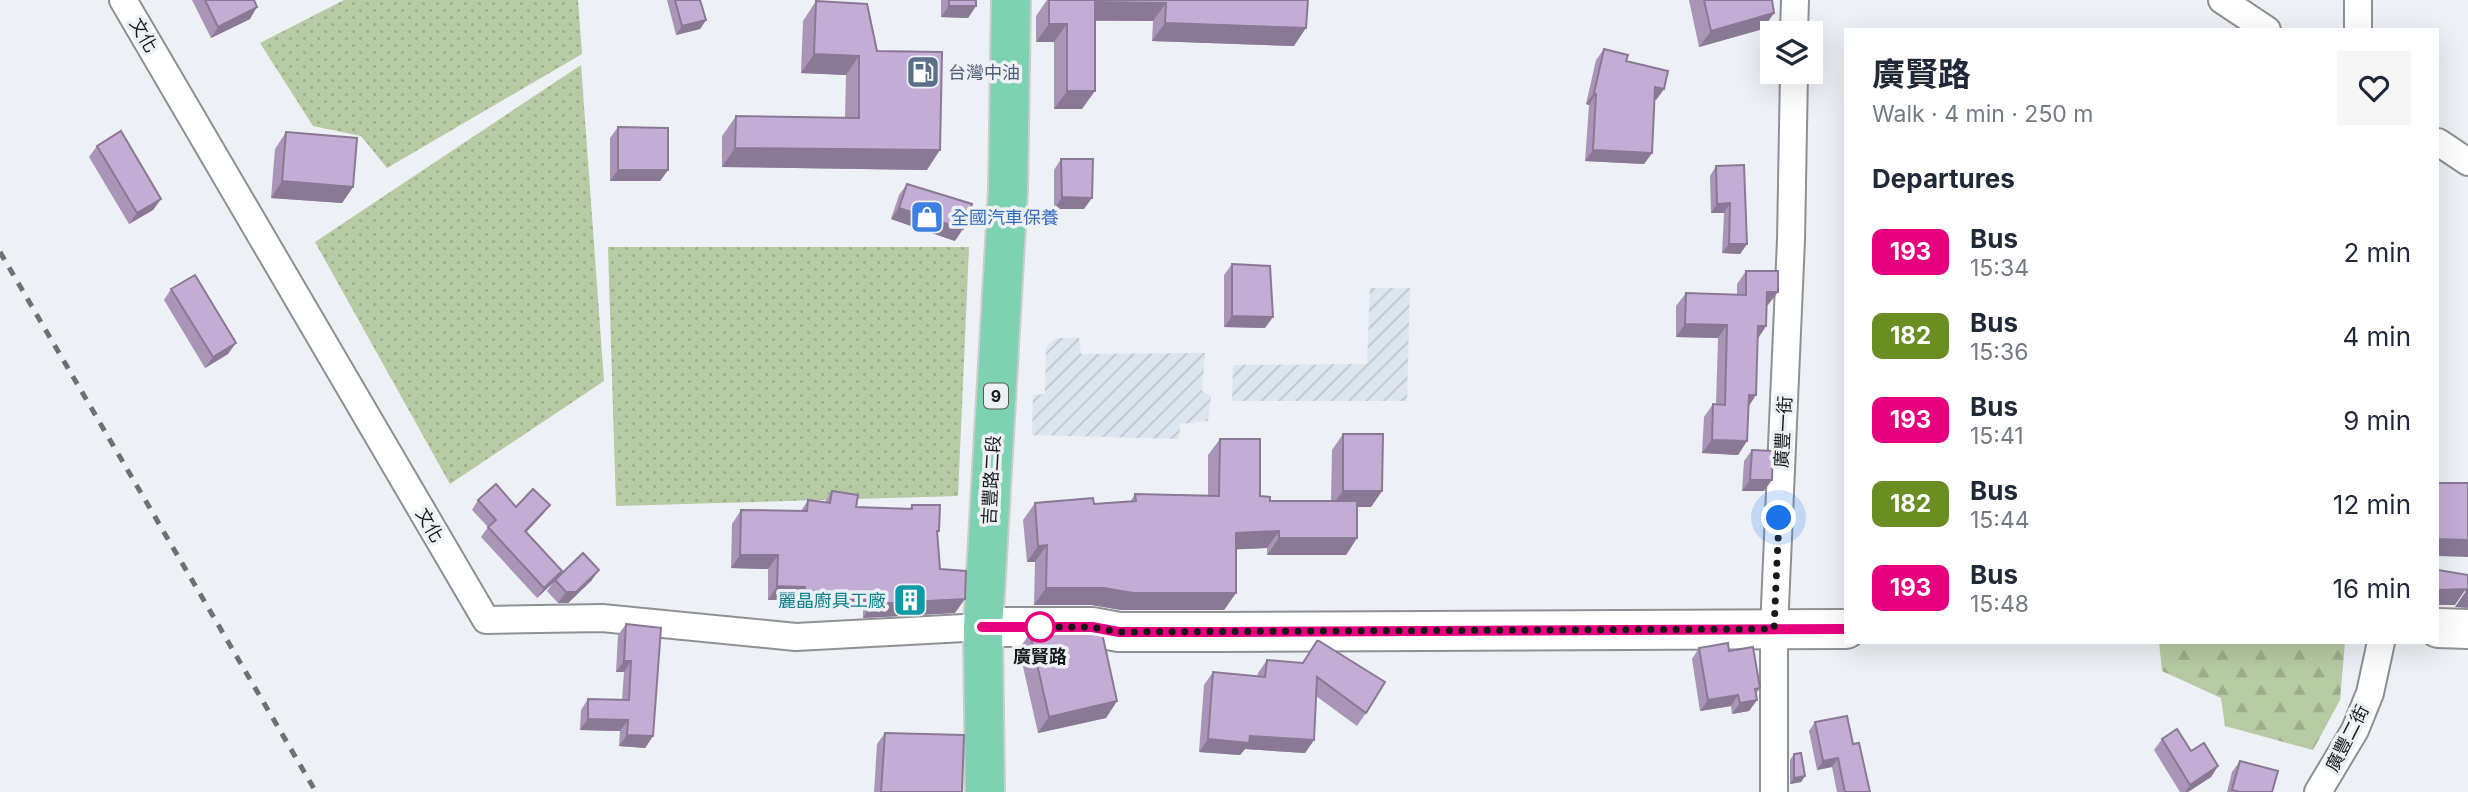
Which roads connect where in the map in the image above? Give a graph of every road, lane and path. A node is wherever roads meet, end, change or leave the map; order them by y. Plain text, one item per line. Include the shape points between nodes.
1 (123, 0) edge
2 (1011, 0) edge
3 (1795, 0) edge
4 (2222, 0) edge
5 (2358, 0) edge
6 (1794, 21) edge
7 (2264, 28) edge
8 (2358, 28) edge
9 (1794, 84) edge
10 (2439, 143) edge
11 (2468, 162) edge
12 (982, 627) junction
13 (2439, 628) edge
14 (1774, 629) junction
15 (1844, 629) edge
16 (2468, 629) edge
17 (2381, 644) edge
18 (985, 792) edge
19 (1774, 792) edge
20 (2318, 792) edge

1 - 12 street, 文化 via 486,620 602,618 796,637
2 - 12 main road, 吉豐路二段 / 9 via 1008,190
3 - 6 street
4 - 7 street
5 - 8 street
9 - 14 street, 廣豐一街
10 - 11 street
12 - 14 street via 1092,627 1119,632
12 - 18 main road, 吉豐路二段 / 9
13 - 16 street
14 - 15 street
14 - 19 street, 廣豐一街
17 - 20 street, 廣豐二街 via 2370,693 2355,730

